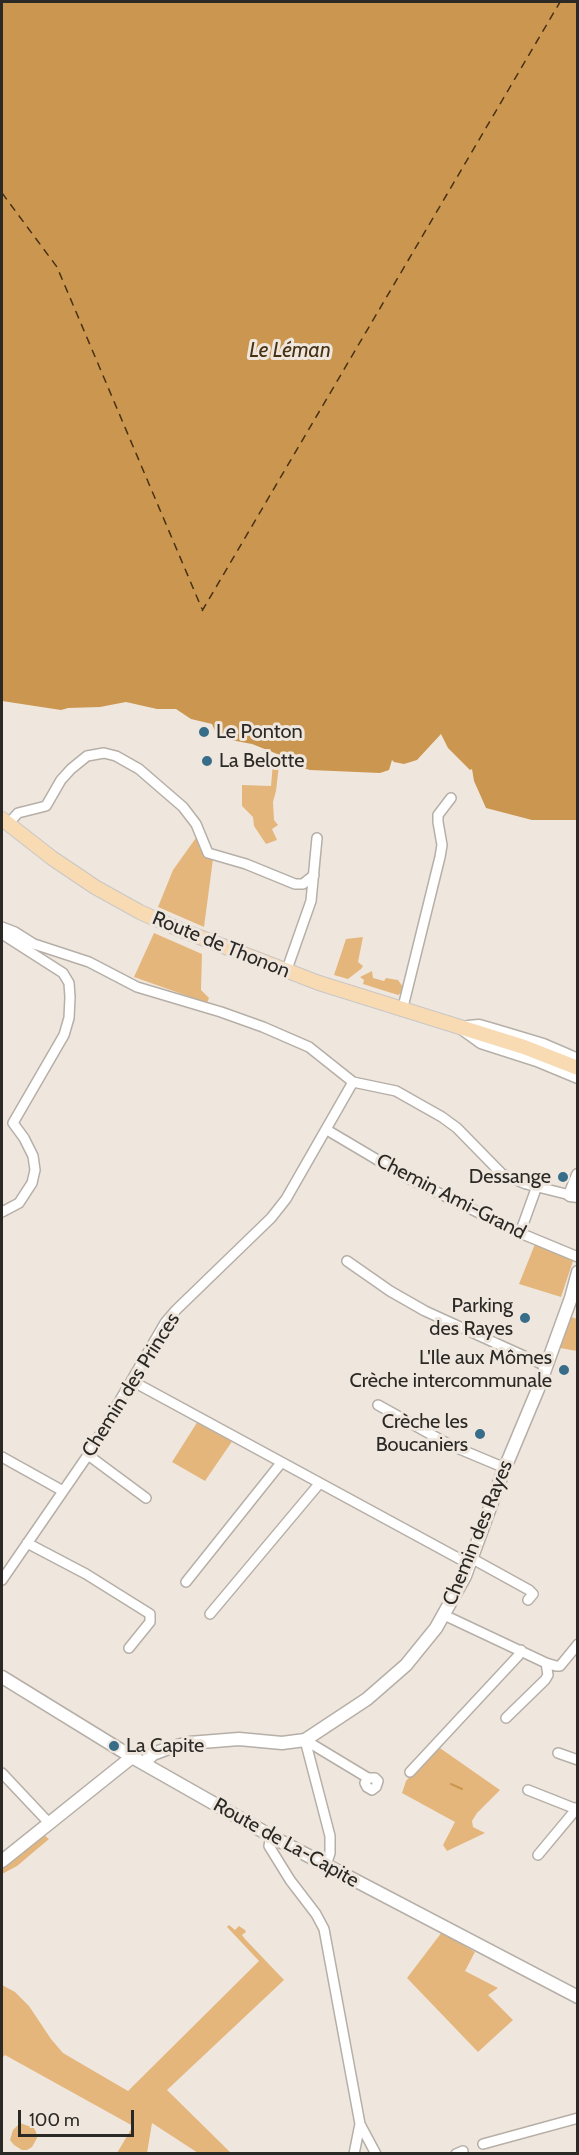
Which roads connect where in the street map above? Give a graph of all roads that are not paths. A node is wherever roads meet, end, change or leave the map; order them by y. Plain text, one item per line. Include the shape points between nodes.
1 (451, 798) dead end
2 (5, 821) edge
3 (317, 838) dead end
4 (314, 875) junction
5 (2, 927) edge
6 (2, 934) edge
7 (286, 972) junction
8 (402, 1011) junction
9 (462, 1028) junction
10 (578, 1060) edge
11 (578, 1068) edge
12 (578, 1077) edge
13 (353, 1082) junction
14 (2, 1121) edge
15 (13, 1123) junction
16 (327, 1130) junction
17 (578, 1175) edge
18 (537, 1186) junction
19 (574, 1196) edge
20 (2, 1212) edge
21 (520, 1233) junction
22 (578, 1257) edge
23 (347, 1261) dead end
24 (578, 1272) edge
25 (574, 1299) edge
26 (546, 1366) junction
27 (132, 1381) junction
28 (378, 1405) dead end
29 (88, 1455) junction
30 (2, 1457) edge
31 (281, 1463) junction
32 (505, 1468) junction
33 (320, 1484) junction
34 (63, 1491) junction
35 (146, 1498) dead end
36 (27, 1543) junction
37 (470, 1561) junction
38 (2, 1580) edge
39 (186, 1582) dead end
40 (528, 1600) dead end
41 (210, 1614) dead end
42 (444, 1615) junction
43 (578, 1644) edge
44 (129, 1648) dead end
45 (521, 1650) junction
46 (546, 1663) junction
47 (2, 1677) edge
48 (506, 1718) dead end
49 (305, 1740) junction
50 (558, 1753) dead end
51 (132, 1757) junction
52 (578, 1760) edge
53 (144, 1763) junction
54 (410, 1772) dead end
55 (2, 1773) edge
56 (368, 1778) dead end
57 (528, 1790) dead end
58 (577, 1808) edge
59 (566, 1821) junction
60 (50, 1824) junction
61 (578, 1825) edge
62 (271, 1836) junction
63 (538, 1855) dead end
64 (2, 1861) edge
65 (326, 1865) junction
66 (578, 1997) edge
67 (578, 2118) edge
68 (360, 2124) junction
69 (483, 2144) dead end
70 (354, 2154) edge
71 (376, 2154) edge

1 - 8 street via 438,815 440,857
2 - 4 street via 18,813 46,806 71,768 87,756 104,753 139,769 183,807 196,824 208,853 295,884 303,884
2 - 7 main road, Route de Thonon via 72,873 120,902
3 - 4 street
4 - 7 street via 312,902
5 - 13 street via 34,944 95,965 136,987 221,1012 289,1038 309,1047
6 - 15 street via 56,968 70,987 64,1035
7 - 8 main road, Route de Thonon
8 - 9 main road, Route de Thonon
9 - 10 street, Route de Thonon via 485,1027
9 - 11 main road
9 - 12 street, Route de Thonon via 481,1042
13 - 16 street, Chemin des Princes
13 - 18 street via 396,1091 413,1100 457,1128 502,1174
14 - 15 street
15 - 20 street via 33,1156 34,1176 22,1199
16 - 21 street, Chemin Ami-Grand via 408,1178
16 - 27 street, Chemin des Princes via 286,1199 176,1310
17 - 19 street
18 - 19 street
18 - 21 street
21 - 22 street, Chemin Ami-Grand
23 - 26 street via 425,1311
24 - 25 street, Chemin des Rayes
25 - 26 street, Chemin des Rayes
26 - 32 street, Chemin des Rayes
27 - 29 street, Chemin des Princes
27 - 31 street
28 - 32 street via 450,1445
29 - 34 street, Chemin des Princes
29 - 35 street
30 - 34 street
31 - 33 street
31 - 39 street
32 - 37 street, Chemin des Rayes
33 - 37 street
33 - 41 street
34 - 36 street, Chemin des Princes
36 - 38 street, Chemin des Princes
36 - 44 street via 150,1614 150,1622
37 - 40 street via 530,1590 533,1593
37 - 42 street, Chemin des Rayes
42 - 45 street
42 - 49 street, Chemin des Rayes via 393,1678
43 - 46 street via 560,1666
45 - 46 street
45 - 54 street
46 - 48 street via 545,1680
47 - 51 street, Route de La-Capite
49 - 53 street, Chemin des Rayes via 282,1743 239,1738 189,1743 153,1754
49 - 56 street
49 - 65 street via 330,1836
50 - 52 street
51 - 53 street, Route de La-Capite
51 - 60 street
53 - 62 street, Route de La-Capite
55 - 60 street
57 - 58 street
58 - 59 street
59 - 61 street
59 - 63 street
60 - 64 street
62 - 65 street, Route de La-Capite
62 - 68 street via 269,1846 324,1929
65 - 66 street, Route de La-Capite
67 - 69 street
68 - 70 street
68 - 71 street

